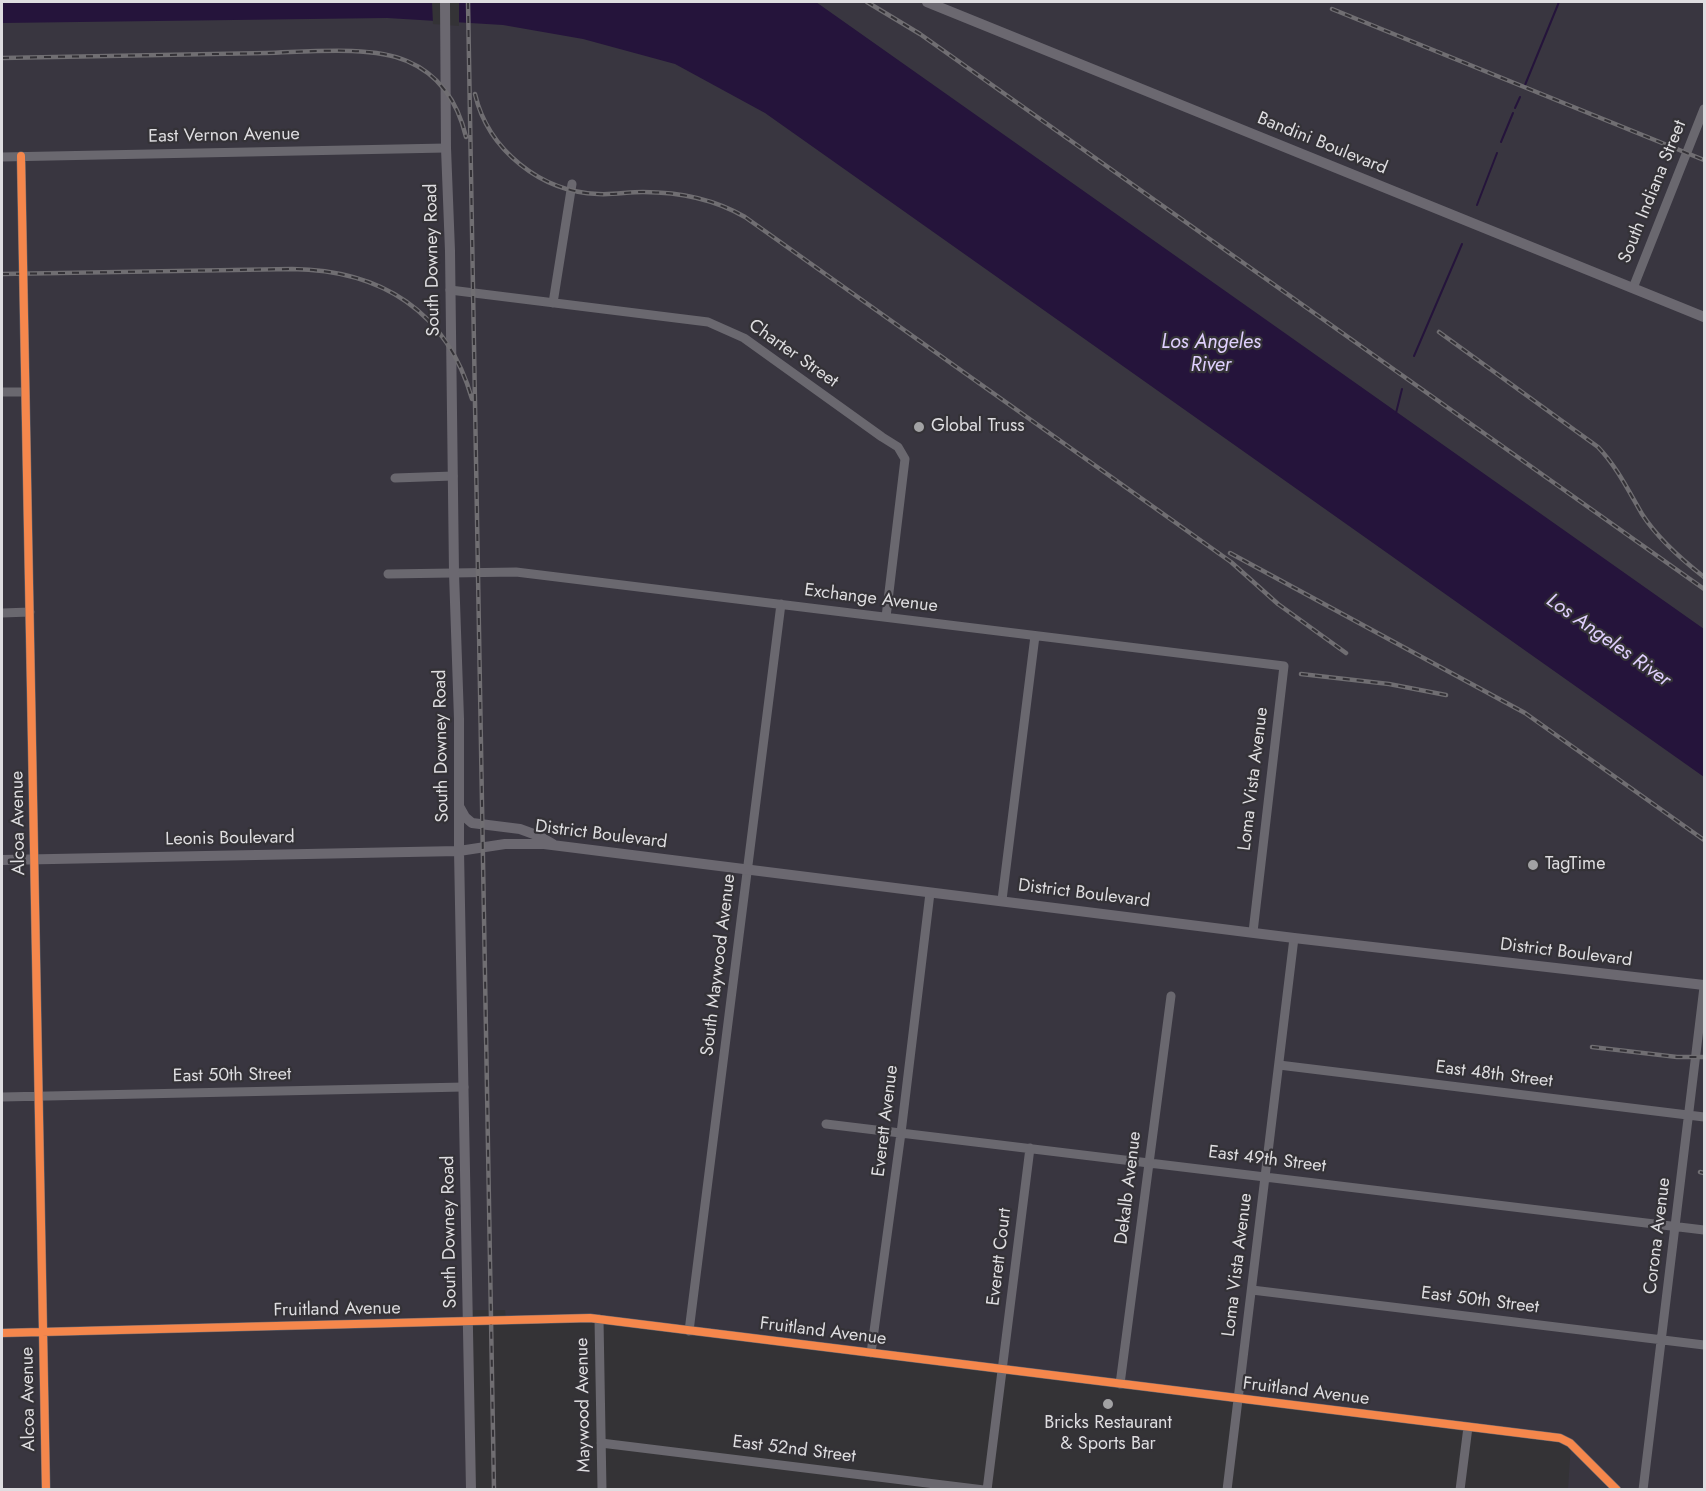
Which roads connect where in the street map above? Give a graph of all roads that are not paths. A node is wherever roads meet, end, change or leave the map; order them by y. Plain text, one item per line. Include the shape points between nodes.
1 (445, 2) edge
2 (927, 2) edge
3 (1704, 109) edge
4 (446, 148) junction
5 (21, 156) junction
6 (2, 157) edge
7 (572, 184) dead end
8 (1633, 288) junction
9 (450, 290) junction
10 (553, 303) junction
11 (1704, 317) edge
12 (2, 392) edge
13 (25, 392) junction
14 (453, 476) junction
15 (395, 477) dead end
16 (454, 573) junction
17 (388, 574) dead end
18 (781, 604) junction
19 (30, 612) junction
20 (2, 613) edge
21 (886, 617) junction
22 (1035, 636) junction
23 (1284, 666) joint
24 (459, 807) junction
25 (556, 845) junction
26 (459, 851) junction
27 (2, 860) edge
28 (35, 860) junction
29 (748, 870) junction
30 (930, 893) junction
31 (1002, 900) junction
32 (1253, 932) junction
33 (1294, 938) junction
34 (1704, 986) edge
35 (1171, 996) dead end
36 (1279, 1065) junction
37 (464, 1087) junction
38 (38, 1096) junction
39 (2, 1097) edge
40 (1689, 1115) junction
41 (1704, 1117) edge
42 (826, 1124) dead end
43 (901, 1133) junction
44 (1030, 1148) junction
45 (1149, 1163) junction
46 (1265, 1177) junction
47 (1675, 1226) junction
48 (1704, 1230) edge
49 (1252, 1290) junction
50 (599, 1319) junction
51 (468, 1321) junction
52 (689, 1331) junction
53 (42, 1332) junction
54 (2, 1333) edge
55 (1662, 1340) junction
56 (1704, 1345) edge
57 (872, 1353) junction
58 (1002, 1369) junction
59 (1120, 1384) junction
60 (1239, 1398) junction
61 (1468, 1427) junction
62 (601, 1443) junction
63 (45, 1490) edge
64 (471, 1490) edge
65 (602, 1490) edge
66 (986, 1490) edge
67 (1227, 1490) edge
68 (1460, 1490) edge
69 (1617, 1490) edge
70 (1643, 1490) edge

1 - 4 main road, South Downey Road
2 - 8 main road, Bandini Boulevard
3 - 8 street, South Indiana Street
4 - 5 street, East Vernon Avenue
4 - 9 main road, South Downey Road
5 - 6 street, East Vernon Avenue
5 - 13 street, Alcoa Avenue
7 - 10 street
8 - 11 main road, Bandini Boulevard
9 - 10 street, Charter Street
9 - 14 main road, South Downey Road
10 - 21 street, Charter Street via 708,322 744,338 898,447 905,459
12 - 13 street
13 - 19 street, Alcoa Avenue
14 - 15 street
14 - 16 main road, South Downey Road
16 - 17 street, Exchange Avenue
16 - 18 street, Exchange Avenue via 516,572
16 - 24 main road, South Downey Road
18 - 21 street, Exchange Avenue
18 - 29 street, South Maywood Avenue
19 - 20 street
19 - 28 street, Alcoa Avenue
21 - 22 street, Exchange Avenue
22 - 23 street, Exchange Avenue
22 - 31 street
23 - 32 street, Loma Vista Avenue
24 - 25 main road via 472,823 520,829
24 - 26 main road, South Downey Road
25 - 26 main road, District Boulevard via 505,844
25 - 29 main road, District Boulevard
26 - 28 main road, Leonis Boulevard
26 - 37 main road, South Downey Road
27 - 28 main road, Leonis Boulevard
28 - 38 street, Alcoa Avenue
29 - 30 main road, District Boulevard
29 - 52 street, South Maywood Avenue
30 - 31 main road, District Boulevard
30 - 43 street, Everett Avenue
31 - 32 main road, District Boulevard
32 - 33 main road, District Boulevard
33 - 34 main road, District Boulevard
33 - 36 street, Loma Vista Avenue
34 - 40 street, Corona Avenue
35 - 45 street, Dekalb Avenue
36 - 40 street, East 48th Street
36 - 46 street, Loma Vista Avenue
37 - 38 street, East 50th Street
37 - 51 main road, South Downey Road
38 - 39 street, East 50th Street
38 - 53 street, Alcoa Avenue
40 - 41 street, East 48th Street
40 - 47 street, Corona Avenue
42 - 43 street, East 49th Street
43 - 44 street, East 49th Street
43 - 57 street, Everett Avenue
44 - 45 street, East 49th Street
44 - 58 street, Everett Court
45 - 46 street, East 49th Street
45 - 59 street, Dekalb Avenue
46 - 47 street, East 49th Street
46 - 49 street, Loma Vista Avenue
47 - 48 street, East 49th Street
47 - 55 street, Corona Avenue
49 - 55 street, East 50th Street
49 - 60 street, Loma Vista Avenue
50 - 51 street, Fruitland Avenue
50 - 52 street, Fruitland Avenue
50 - 62 street, Maywood Avenue
51 - 53 street, Fruitland Avenue
51 - 64 main road, South Downey Road
52 - 57 street, Fruitland Avenue
53 - 54 street, Fruitland Avenue
53 - 63 street, Alcoa Avenue
55 - 56 street, East 50th Street
55 - 70 street, Corona Avenue
57 - 58 street, Fruitland Avenue
58 - 59 street, Fruitland Avenue
58 - 66 street
59 - 60 street, Fruitland Avenue
60 - 61 street, Fruitland Avenue
60 - 67 street, Loma Vista Avenue
61 - 68 street
61 - 69 street, Fruitland Avenue via 1564,1439
62 - 65 street, Maywood Avenue
62 - 66 street, East 52nd Street

